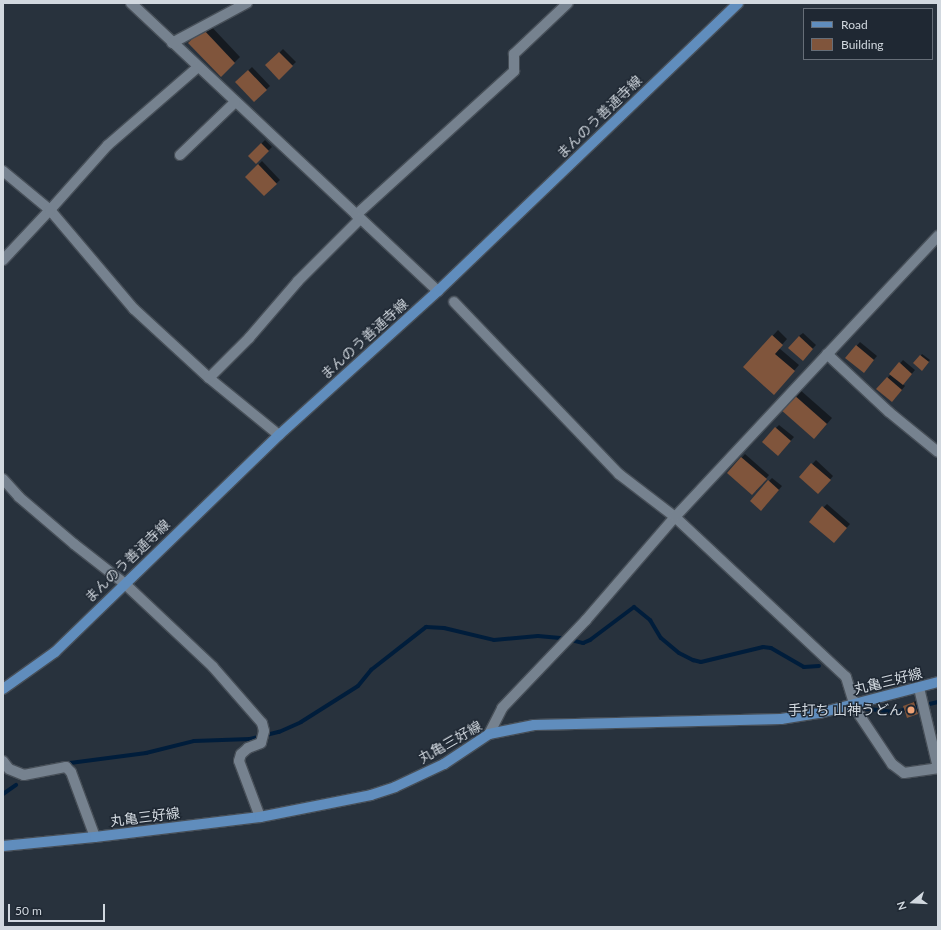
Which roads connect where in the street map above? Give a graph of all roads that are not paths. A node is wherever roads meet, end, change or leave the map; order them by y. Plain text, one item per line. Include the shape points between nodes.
1 (131, 3) edge
2 (247, 3) edge
3 (568, 3) edge
4 (738, 3) edge
5 (172, 43) junction
6 (198, 67) junction
7 (235, 102) junction
8 (180, 155) dead end
9 (3, 171) edge
10 (50, 210) junction
11 (358, 217) junction
12 (938, 236) edge
13 (3, 260) edge
14 (438, 291) junction
15 (454, 302) dead end
16 (827, 354) junction
17 (209, 378) junction
18 (279, 435) junction
19 (938, 452) edge
20 (3, 479) edge
21 (675, 517) junction
22 (124, 583) junction
23 (938, 682) edge
24 (3, 689) edge
25 (920, 692) junction
26 (854, 704) junction
27 (489, 734) junction
28 (3, 761) edge
29 (938, 768) edge
30 (260, 817) junction
31 (95, 838) junction
32 (3, 846) edge

1 - 5 street
2 - 5 street
3 - 11 street via 514,54 514,71
4 - 14 main road, まんのう善通寺線
5 - 6 street
6 - 7 street
6 - 10 street via 108,145
7 - 8 street
7 - 11 street
9 - 10 street
10 - 13 street
10 - 17 street via 134,309
11 - 14 street
11 - 17 street via 249,338
12 - 16 street
14 - 18 main road, まんのう善通寺線
15 - 21 street via 619,474
16 - 19 street via 888,412
16 - 21 street
17 - 18 street
18 - 22 main road, まんのう善通寺線
20 - 22 street via 19,497
21 - 26 street via 846,677
21 - 27 street via 575,632 502,708
22 - 24 main road, まんのう善通寺線 via 55,652
22 - 30 street via 213,667 262,723 264,731 261,743 248,748 241,754 239,761
23 - 25 main road, 丸亀三好線
25 - 26 main road, 丸亀三好線
25 - 29 street
26 - 27 main road, 丸亀三好線 via 781,720 534,725
26 - 29 street via 892,764 904,773
27 - 30 main road, 丸亀三好線 via 444,764 396,787 365,797
28 - 31 street via 9,769 24,775 66,766 71,772
30 - 31 main road, 丸亀三好線
31 - 32 main road, 丸亀三好線

